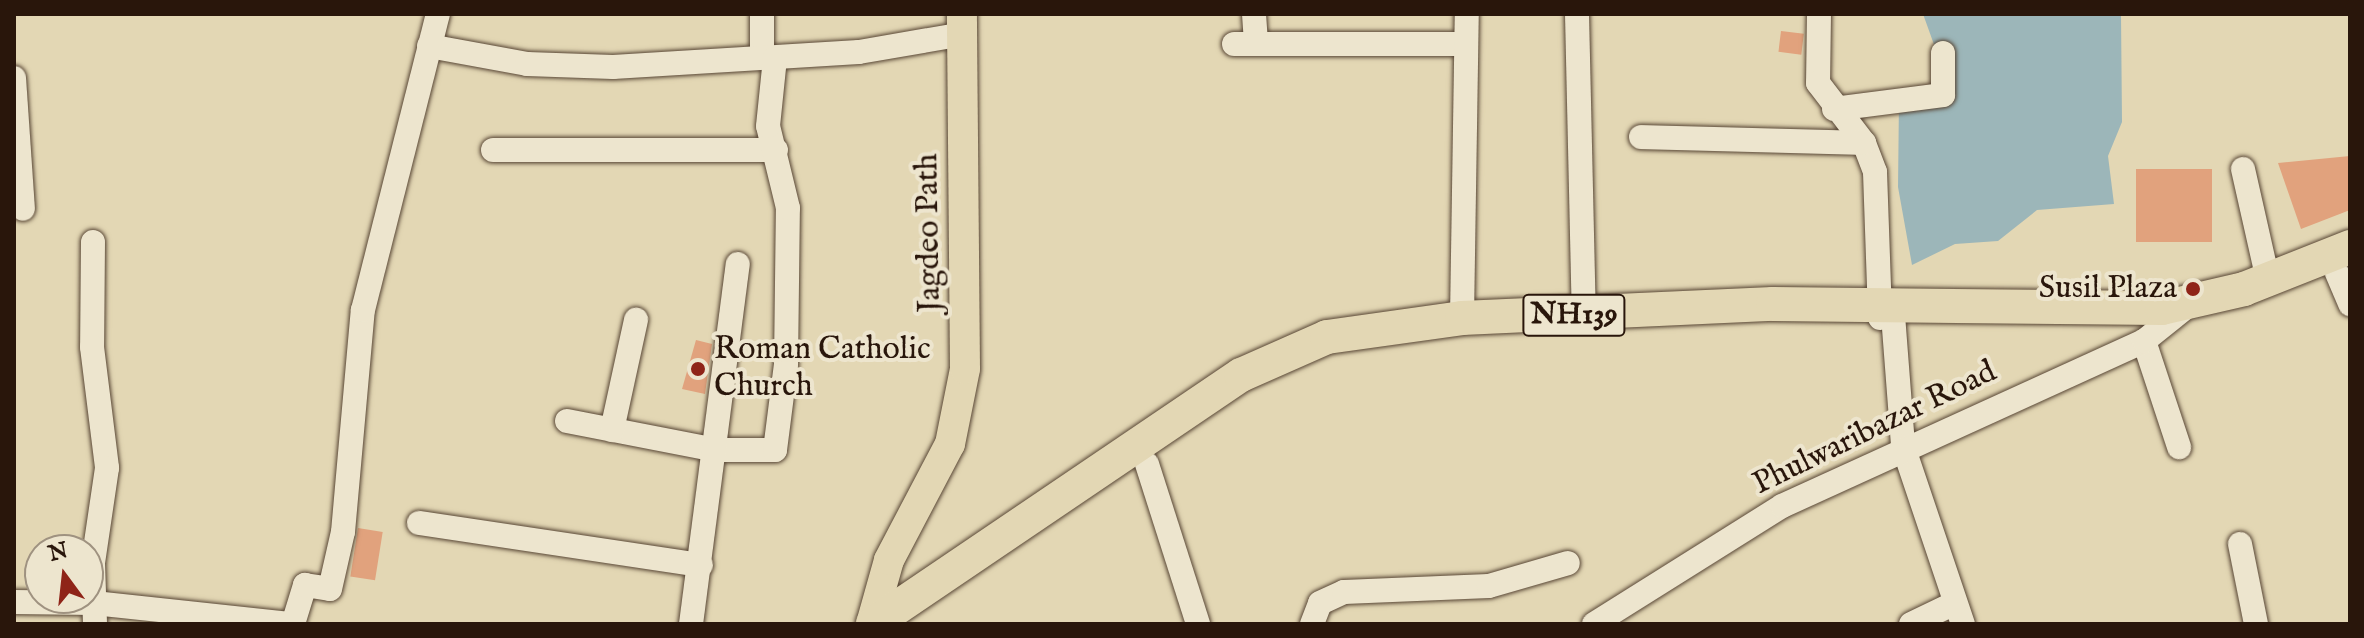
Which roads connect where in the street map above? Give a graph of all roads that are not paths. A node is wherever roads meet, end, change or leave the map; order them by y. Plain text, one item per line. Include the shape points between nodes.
1 (438, 14) edge
2 (762, 14) edge
3 (1254, 14) edge
4 (1467, 14) edge
5 (1577, 14) edge
6 (1819, 14) edge
7 (963, 24) edge
8 (1466, 44) junction
9 (429, 46) junction
10 (1943, 53) dead end
11 (768, 58) junction
12 (14, 78) edge
13 (1834, 109) junction
14 (1641, 137) dead end
15 (1864, 143) junction
16 (493, 150) dead end
17 (776, 150) junction
18 (2243, 169) dead end
19 (23, 209) dead end
20 (93, 242) dead end
21 (738, 264) dead end
22 (2347, 273) edge
23 (2268, 280) junction
24 (2190, 304) junction
25 (1886, 310) junction
26 (1584, 315) junction
27 (1462, 318) junction
28 (1698, 318) junction
29 (636, 320) dead end
30 (2154, 333) junction
31 (567, 421) dead end
32 (612, 430) junction
33 (1903, 446) junction
34 (2179, 447) dead end
35 (716, 450) junction
36 (1147, 464) junction
37 (1094, 490) junction
38 (419, 523) dead end
39 (101, 534) edge
40 (2240, 544) dead end
41 (1568, 563) dead end
42 (701, 565) junction
43 (104, 614) edge
44 (1959, 614) edge
45 (293, 624) edge
46 (691, 624) edge
47 (872, 624) edge
48 (910, 624) edge
49 (1198, 624) edge
50 (1312, 624) edge
51 (1594, 624) edge
52 (1911, 624) edge
53 (2256, 624) edge

1 - 9 street
2 - 11 street
3 - 8 street via 1245,44
4 - 8 street
5 - 26 street
6 - 13 street via 1814,67
7 - 11 street via 859,52
7 - 47 main road, Jagdeo Path via 965,369 950,444 889,560
8 - 27 street
9 - 11 street via 568,67
9 - 45 street via 363,310 343,532 330,589 305,585
10 - 13 street via 1943,95
11 - 17 street via 767,113
12 - 19 street
13 - 15 street
14 - 15 street
15 - 25 street via 1875,172
16 - 17 street
17 - 35 street via 788,208 780,428 775,450
18 - 23 street
20 - 39 street via 92,347 107,468
21 - 35 street
22 - 23 highway, NH139
22 - 30 highway, NH139
23 - 24 highway, NH139
24 - 25 highway, NH139
24 - 30 street, Phulwaribazar Road
25 - 28 highway, NH139
25 - 30 highway, NH139
25 - 33 street
26 - 27 highway, NH139
26 - 28 highway, NH139
27 - 37 highway, NH139 via 1367,328 1287,353 1230,382
28 - 36 highway, NH139 via 1409,341 1332,355 1250,391
29 - 32 street
30 - 33 street, Phulwaribazar Road
30 - 34 street
31 - 32 street
32 - 35 street
33 - 44 street
33 - 51 street, Phulwaribazar Road via 1739,531
35 - 42 street
36 - 37 highway, NH139
36 - 49 street
37 - 47 highway, NH139
37 - 48 highway, NH139
38 - 42 street
40 - 53 street
41 - 50 street via 1489,586 1344,592 1320,603
42 - 46 street
43 - 45 street
44 - 52 street

